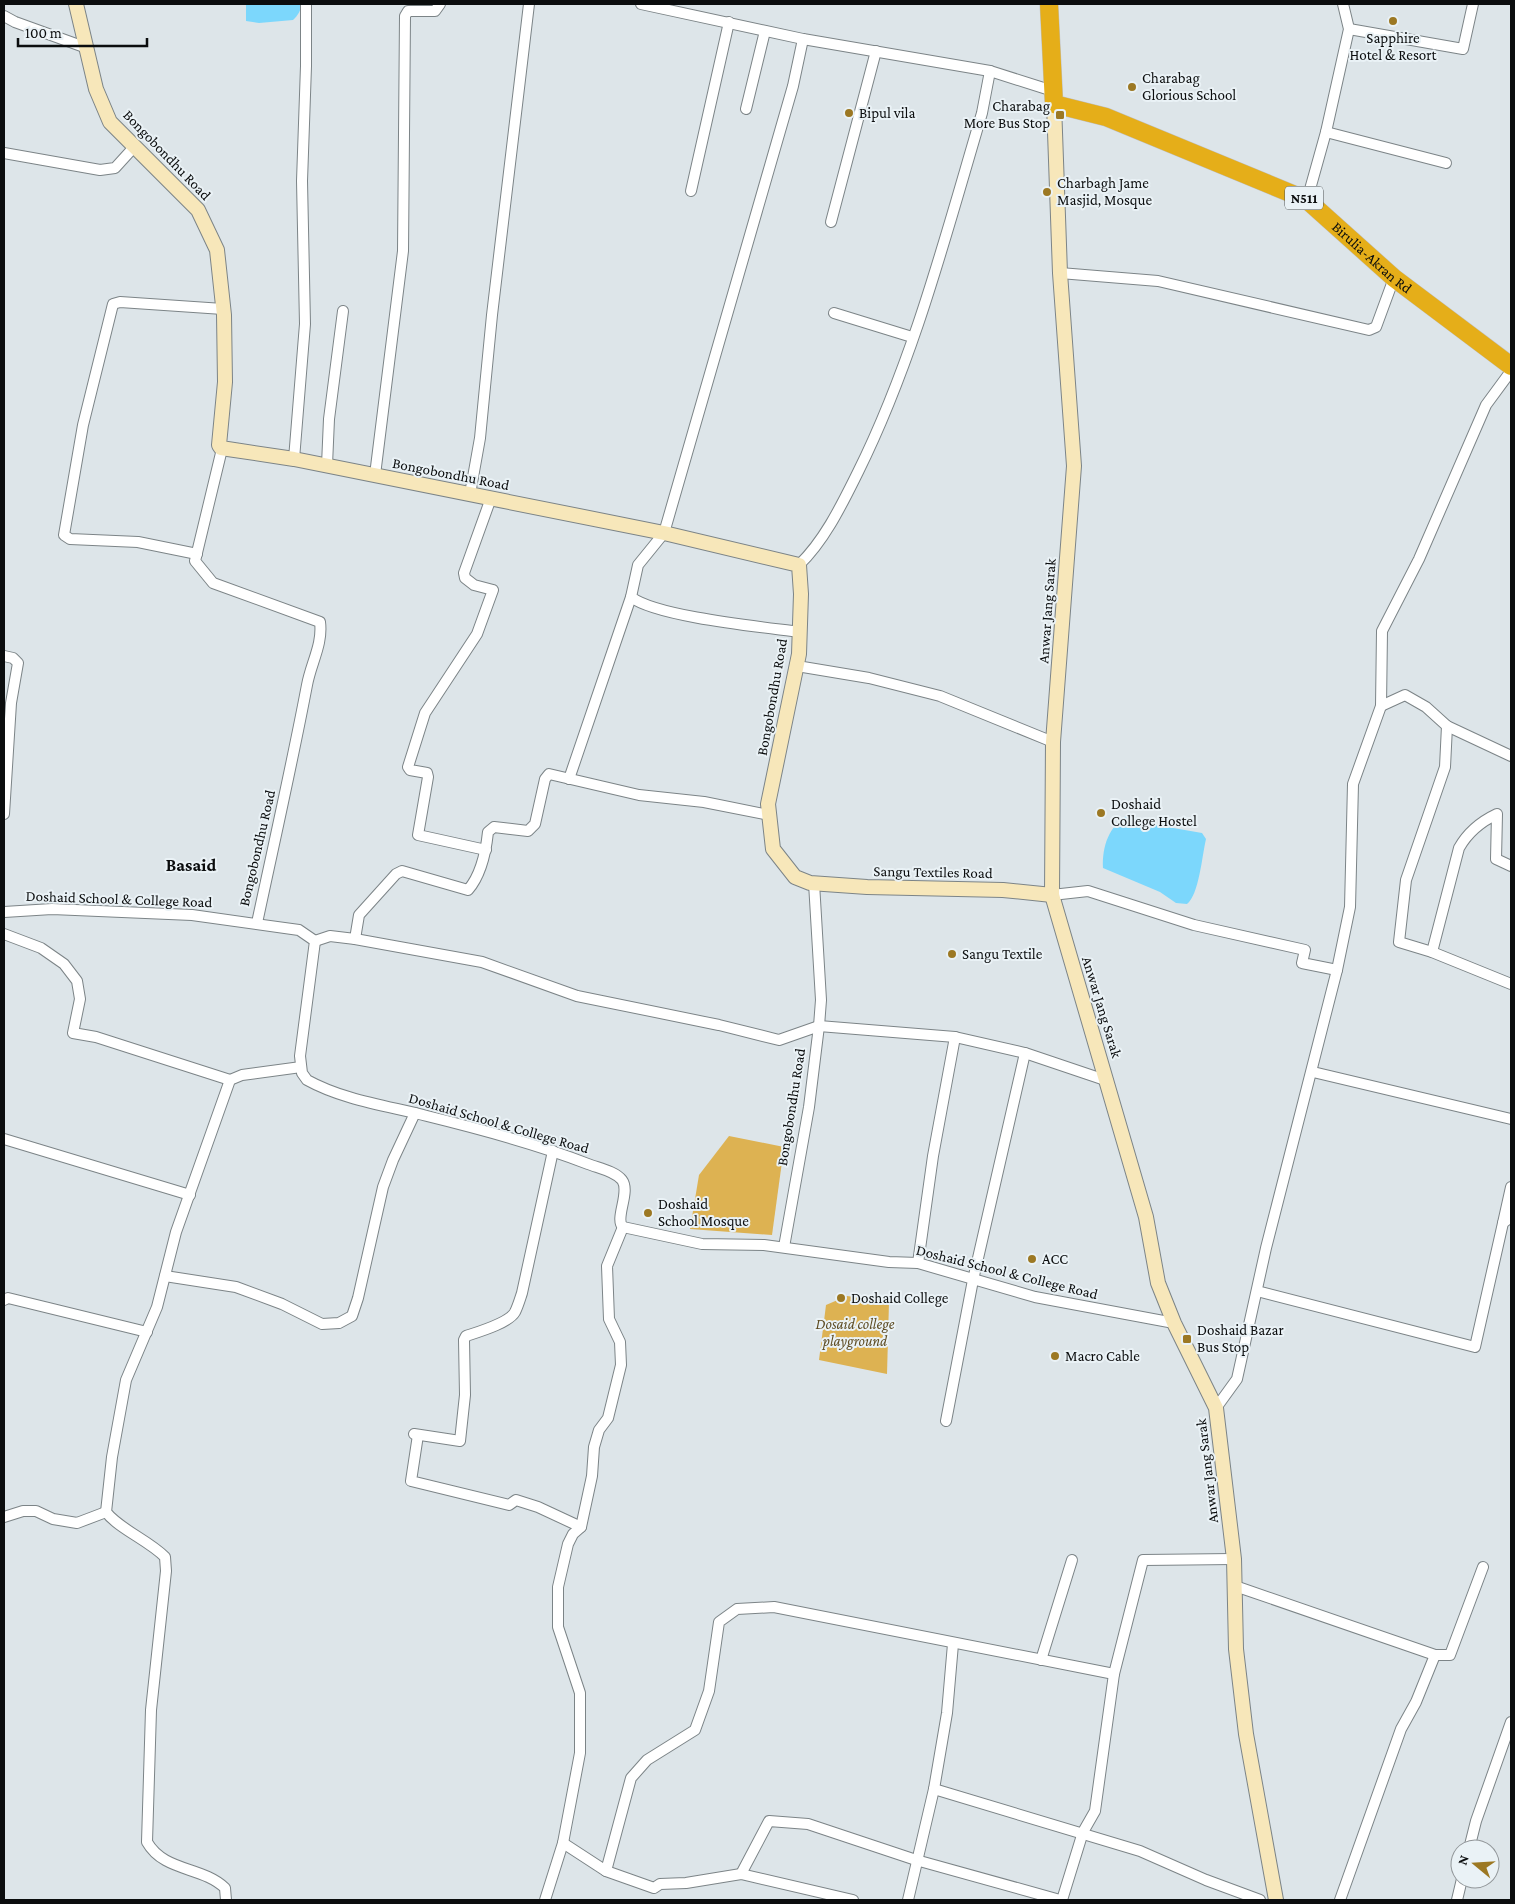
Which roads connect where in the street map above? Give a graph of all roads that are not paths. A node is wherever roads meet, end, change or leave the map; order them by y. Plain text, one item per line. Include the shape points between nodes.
1 (76, 4) edge
2 (306, 4) edge
3 (440, 4) edge
4 (530, 4) edge
5 (641, 4) edge
6 (1050, 4) edge
7 (1342, 4) edge
8 (1473, 4) edge
9 (4, 16) edge
10 (729, 22) junction
11 (1349, 29) junction
12 (764, 31) junction
13 (803, 39) junction
14 (87, 48) junction
15 (876, 51) junction
16 (990, 71) junction
17 (1054, 98) junction
18 (746, 109) dead end
19 (1326, 132) junction
20 (135, 146) junction
21 (4, 153) edge
22 (1446, 163) dead end
23 (691, 191) dead end
24 (1307, 200) junction
25 (831, 222) dead end
26 (1060, 273) junction
27 (1394, 278) junction
28 (223, 308) junction
29 (342, 311) dead end
30 (834, 313) dead end
31 (912, 337) junction
32 (1511, 366) edge
33 (1511, 371) edge
34 (222, 449) junction
35 (294, 459) junction
36 (326, 465) junction
37 (375, 475) junction
38 (470, 494) junction
39 (491, 498) junction
40 (664, 533) junction
41 (197, 554) junction
42 (799, 565) junction
43 (631, 597) junction
44 (800, 632) junction
45 (4, 656) edge
46 (803, 667) dead end
47 (1381, 706) junction
48 (1447, 726) junction
49 (1054, 742) junction
50 (1511, 756) edge
51 (569, 779) junction
52 (4, 814) edge
53 (769, 815) junction
54 (486, 850) junction
55 (1511, 866) edge
56 (814, 883) junction
57 (1052, 895) junction
58 (4, 912) edge
59 (257, 922) junction
60 (4, 934) edge
61 (355, 939) junction
62 (315, 941) junction
63 (1432, 952) junction
64 (1337, 970) junction
65 (1511, 984) edge
66 (819, 1026) junction
67 (955, 1037) junction
68 (1025, 1053) junction
69 (301, 1067) junction
70 (1313, 1072) junction
71 (230, 1080) junction
72 (1108, 1081) junction
73 (415, 1113) junction
74 (1511, 1119) edge
75 (4, 1139) edge
76 (553, 1151) junction
77 (1511, 1187) edge
78 (190, 1195) junction
79 (1507, 1220) edge
80 (623, 1227) junction
81 (784, 1247) junction
82 (918, 1263) junction
83 (165, 1276) junction
84 (973, 1280) junction
85 (1257, 1291) junction
86 (4, 1300) edge
87 (1174, 1323) junction
88 (147, 1332) junction
89 (1216, 1408) junction
90 (946, 1421) dead end
91 (106, 1512) junction
92 (4, 1517) edge
93 (582, 1527) junction
94 (1234, 1558) junction
95 (1072, 1560) dead end
96 (1483, 1567) dead end
97 (1235, 1586) junction
98 (953, 1644) junction
99 (1435, 1654) junction
100 (1040, 1660) junction
101 (1114, 1674) junction
102 (1511, 1722) edge
103 (934, 1789) junction
104 (1083, 1832) junction
105 (1471, 1839) edge
106 (563, 1844) junction
107 (916, 1860) junction
108 (606, 1871) junction
109 (741, 1874) junction
110 (226, 1900) edge
111 (544, 1900) edge
112 (853, 1900) edge
113 (908, 1900) edge
114 (1061, 1900) edge
115 (1260, 1900) edge
116 (1276, 1900) edge
117 (1340, 1900) edge

1 - 14 main road, Bongobondhu Road
2 - 35 street via 302,181 305,324
3 - 37 street via 435,11 408,11 405,16 402,251
4 - 38 street via 480,438
5 - 10 street
6 - 17 highway
7 - 11 street
8 - 11 street via 1463,50
9 - 14 street
10 - 12 street
10 - 23 street
11 - 19 street
12 - 13 street
12 - 18 street
13 - 15 street
13 - 40 street via 793,86
14 - 20 main road, Bongobondhu Road via 96,89 110,122
15 - 16 street
15 - 25 street
16 - 17 street
16 - 31 street via 977,132
17 - 24 highway, Birulia-Akran Rd / N511
17 - 26 main road, Anwar Jang Sarak
19 - 22 street
19 - 24 street
20 - 21 street via 115,168 100,170
20 - 28 main road, Bongobondhu Road via 198,210 209,230 217,250
24 - 27 highway, Birulia-Akran Rd / N511
26 - 27 street via 1158,281 1369,330 1376,327
26 - 49 main road, Anwar Jang Sarak via 1074,466
27 - 32 highway, Birulia-Akran Rd / N511
28 - 34 main road, Bongobondhu Road via 225,382 219,445
28 - 41 street via 113,304 83,425 64,535 70,539 138,542
29 - 36 street
30 - 31 street
31 - 42 street via 876,435 813,552
33 - 47 street via 1486,405 1419,559 1382,630
34 - 35 main road, Bongobondhu Road
34 - 41 street, Bongobondhu Road
35 - 36 main road, Bongobondhu Road
36 - 37 main road, Bongobondhu Road
37 - 38 main road, Bongobondhu Road
38 - 39 main road, Bongobondhu Road
39 - 40 main road, Bongobondhu Road
39 - 54 street via 464,573 474,585 493,590 491,598 477,634 425,713 408,767 427,773 428,778 418,835
40 - 42 main road, Bongobondhu Road
40 - 43 street via 638,565
41 - 59 street, Bongobondhu Road via 195,561 213,583 320,622 322,636 309,672 289,782
42 - 44 main road, Bongobondhu Road
43 - 44 street via 652,607 707,619
43 - 51 street
44 - 53 main road, Bongobondhu Road via 799,654 768,804
45 - 52 street via 14,658 18,663 11,703
46 - 49 street via 869,678 940,696
47 - 48 street via 1405,695 1426,707
47 - 64 street via 1353,784 1350,907
48 - 50 street
48 - 63 street via 1445,767 1406,880 1400,920 1399,942
49 - 57 main road, Anwar Jang Sarak
51 - 53 street via 639,795 704,802
51 - 54 street via 549,774 535,824 528,831 494,827 488,832
53 - 56 main road, Bongobondhu Road via 773,849 795,877
54 - 61 street via 474,883 468,890 402,872 396,874 359,915
55 - 63 street via 1496,859 1497,814 1466,835 1459,848
56 - 57 main road, Sangu Textiles Road via 1003,890
56 - 66 street, Bongobondhu Road via 821,1000
57 - 64 street via 1088,891 1194,925 1305,950 1302,964
57 - 72 main road, Anwar Jang Sarak
58 - 59 street, Doshaid School & College Road via 90,910 192,914
59 - 62 street, Doshaid School & College Road via 299,930
60 - 71 street via 41,948 64,964 77,981 80,999 73,1033 96,1037
61 - 62 street via 330,936
61 - 66 street via 482,962 577,996 779,1040
62 - 69 street
63 - 65 street
64 - 70 street
66 - 67 street
66 - 81 street, Bongobondhu Road via 809,1108
67 - 68 street
67 - 82 street
68 - 72 street
68 - 84 street
69 - 71 street via 242,1074
69 - 73 street, Doshaid School & College Road via 302,1073 315,1084
70 - 74 street
70 - 85 street
71 - 78 street
72 - 87 main road, Anwar Jang Sarak via 1146,1217 1158,1283
73 - 76 street, Doshaid School & College Road
73 - 83 street via 383,1187 358,1298 352,1316 346,1320 333,1325 322,1324 282,1304 236,1288
75 - 78 street
76 - 80 street, Doshaid School & College Road via 615,1174 622,1181 625,1191
76 - 93 street via 515,1312 495,1325 466,1336 464,1340 465,1395 460,1441 416,1435 411,1481 509,1505 516,1500
77 - 79 street
78 - 83 street
79 - 85 street via 1476,1347
80 - 81 street, Doshaid School & College Road via 702,1244
80 - 93 street via 607,1266 608,1319 620,1342 621,1366 608,1418 599,1430 594,1447
81 - 82 street, Doshaid School & College Road
82 - 84 street, Doshaid School & College Road
83 - 88 street
84 - 87 street, Doshaid School & College Road via 1062,1303
84 - 90 street
85 - 89 street via 1237,1379
86 - 88 street via 8,1298
87 - 89 main road, Anwar Jang Sarak
88 - 91 street via 126,1380
89 - 94 main road, Anwar Jang Sarak
91 - 92 street via 77,1523 36,1511
91 - 110 street via 165,1558 148,1745 147,1842 164,1861 217,1880 225,1888
93 - 106 street via 573,1534 558,1587 558,1627 580,1693 580,1753
94 - 97 main road, Anwar Jang Sarak
94 - 101 street via 1143,1560
95 - 100 street
96 - 99 street via 1450,1655
97 - 99 street
97 - 116 main road, Anwar Jang Sarak via 1236,1649 1246,1734
98 - 100 street
98 - 103 street via 947,1713
98 - 108 street via 774,1607 737,1609 718,1622 709,1691 695,1730 647,1760 631,1778
99 - 117 street via 1416,1702 1401,1729
100 - 101 street
101 - 104 street via 1095,1811
102 - 105 street
103 - 104 street
103 - 107 street
104 - 114 street
104 - 115 street via 1140,1850
106 - 108 street
106 - 111 street
107 - 109 street via 808,1824 769,1821
107 - 113 street
107 - 114 street
108 - 109 street via 654,1888 660,1884
109 - 112 street

